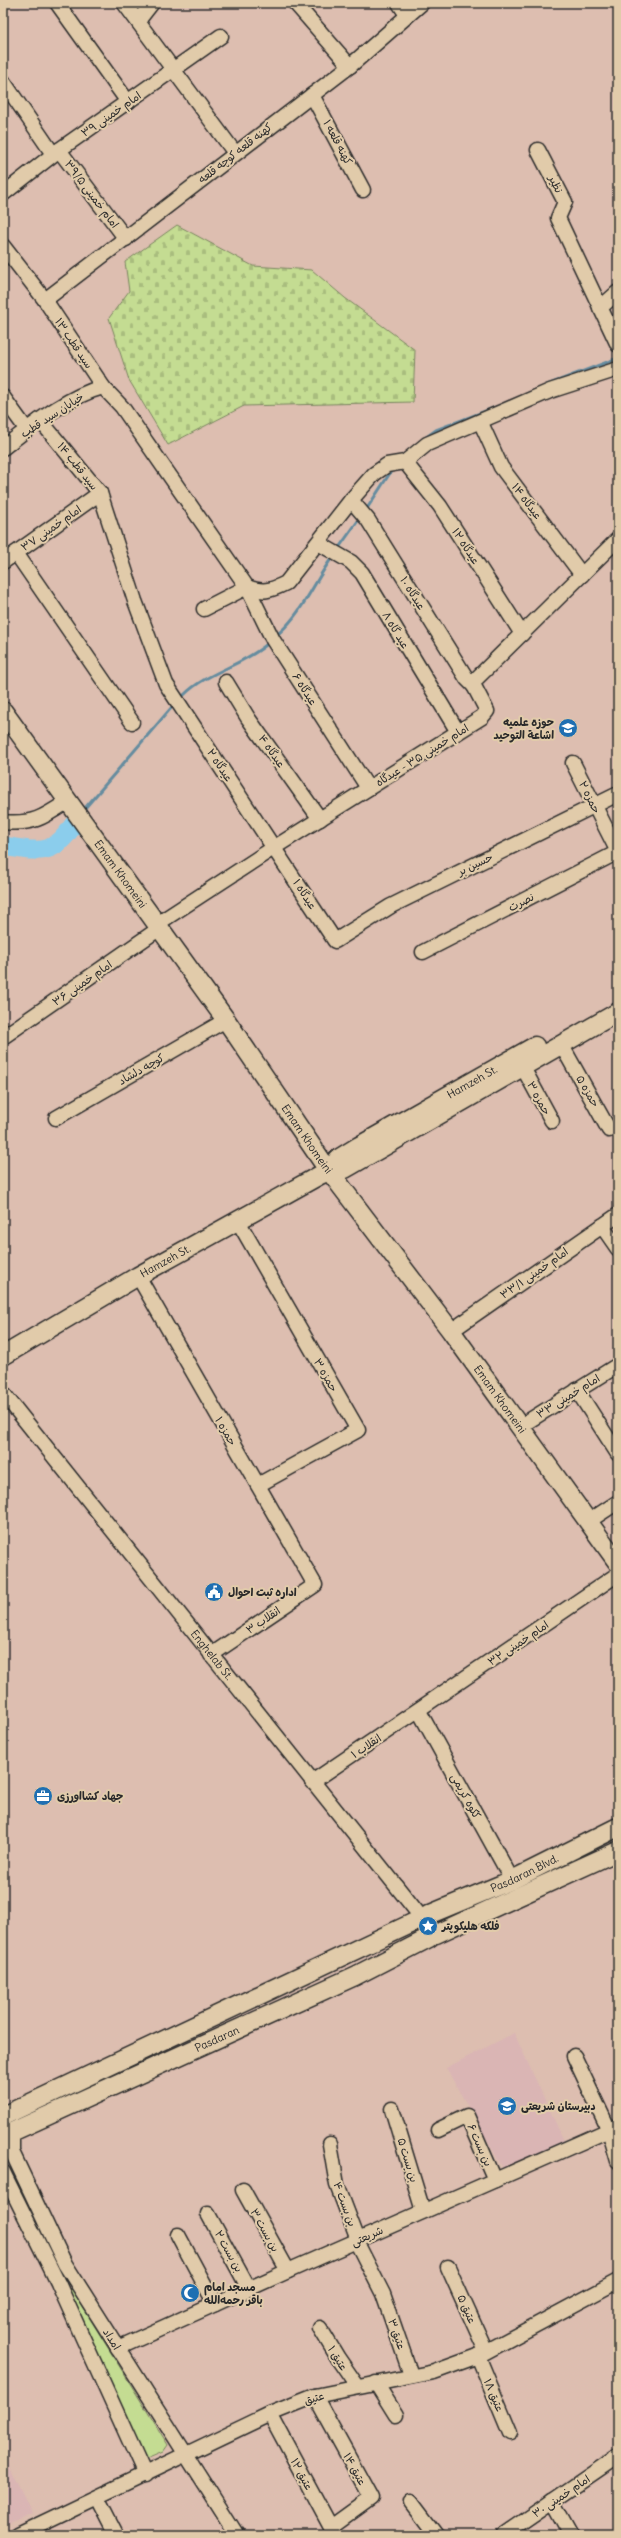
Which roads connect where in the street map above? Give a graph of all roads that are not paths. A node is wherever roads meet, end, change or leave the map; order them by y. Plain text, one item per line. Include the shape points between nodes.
1 (57, 3) edge
2 (124, 3) edge
3 (152, 3) edge
4 (295, 3) edge
5 (399, 3) edge
6 (422, 3) edge
7 (407, 15) junction
8 (138, 21) junction
9 (221, 36) dead end
10 (350, 66) junction
11 (174, 69) junction
12 (3, 81) edge
13 (312, 95) junction
14 (128, 102) junction
15 (538, 150) dead end
16 (56, 152) junction
17 (235, 153) junction
18 (363, 190) dead end
19 (3, 194) edge
20 (126, 239) junction
21 (3, 246) edge
22 (618, 292) edge
23 (45, 300) junction
24 (600, 308) junction
25 (618, 345) edge
26 (618, 369) edge
27 (103, 386) junction
28 (3, 397) edge
29 (40, 420) junction
30 (481, 423) junction
31 (27, 430) junction
32 (3, 448) edge
33 (405, 462) junction
34 (100, 493) junction
35 (352, 500) junction
36 (618, 539) edge
37 (318, 543) junction
38 (16, 553) junction
39 (3, 562) edge
40 (582, 575) junction
41 (247, 587) junction
42 (204, 609) dead end
43 (522, 634) junction
44 (226, 682) dead end
45 (166, 684) joint
46 (474, 686) junction
47 (3, 711) edge
48 (132, 722) dead end
49 (458, 732) junction
50 (573, 763) dead end
51 (368, 788) junction
52 (618, 794) edge
53 (68, 801) junction
54 (593, 806) junction
55 (320, 819) junction
56 (3, 822) edge
57 (275, 847) junction
58 (618, 852) edge
59 (159, 926) junction
60 (335, 941) joint
61 (423, 952) dead end
62 (618, 998) edge
63 (616, 1017) edge
64 (226, 1020) junction
65 (3, 1037) edge
66 (566, 1053) dead end
67 (527, 1075) dead end
68 (56, 1118) dead end
69 (552, 1121) dead end
70 (610, 1130) dead end
71 (330, 1170) junction
72 (618, 1215) edge
73 (238, 1221) junction
74 (602, 1226) junction
75 (618, 1248) edge
76 (138, 1276) junction
77 (451, 1331) junction
78 (3, 1356) edge
79 (618, 1365) edge
80 (577, 1390) junction
81 (3, 1393) edge
82 (519, 1427) junction
83 (618, 1454) edge
84 (258, 1485) junction
85 (618, 1502) edge
86 (589, 1521) junction
87 (618, 1563) edge
88 (618, 1574) edge
89 (315, 1585) joint
90 (211, 1655) junction
91 (419, 1711) junction
92 (312, 1782) junction
93 (618, 1827) edge
94 (618, 1851) edge
95 (512, 1880) junction
96 (423, 1918) junction
97 (432, 1936) junction
98 (574, 2056) dead end
99 (392, 2109) dead end
100 (3, 2116) edge
101 (613, 2128) edge
102 (438, 2130) dead end
103 (7, 2134) edge
104 (330, 2144) dead end
105 (618, 2161) edge
106 (3, 2172) edge
107 (495, 2180) junction
108 (243, 2190) dead end
109 (423, 2212) junction
110 (208, 2214) dead end
111 (178, 2235) dead end
112 (357, 2241) junction
113 (448, 2267) dead end
114 (288, 2271) junction
115 (73, 2276) junction
116 (618, 2281) edge
117 (58, 2283) junction
118 (249, 2289) junction
119 (383, 2294) joint
120 (215, 2304) junction
121 (320, 2328) dead end
122 (118, 2348) junction
123 (482, 2354) junction
124 (412, 2374) junction
125 (376, 2383) junction
126 (358, 2387) junction
127 (315, 2396) junction
128 (270, 2414) junction
129 (396, 2415) dead end
130 (510, 2433) dead end
131 (186, 2454) junction
132 (618, 2456) edge
133 (145, 2475) junction
134 (97, 2498) junction
135 (552, 2501) junction
136 (411, 2502) dead end
137 (333, 2531) edge
138 (17, 2535) edge
139 (116, 2535) edge
140 (237, 2535) edge
141 (436, 2535) edge
142 (503, 2535) edge
143 (571, 2535) edge

1 - 14 street
2 - 8 street
3 - 8 street
4 - 10 street
5 - 7 street
6 - 7 street, کهنه قلعه کوچه قلعه
7 - 10 street, کهنه قلعه کوچه قلعه
8 - 11 street
9 - 11 street, امام خمینی ۳۹
10 - 13 street, کهنه قلعه کوچه قلعه
11 - 14 street, امام خمینی ۳۹
11 - 17 street
12 - 16 street, امام خمینی ۳۹/۵
13 - 17 street, کهنه قلعه کوچه قلعه
13 - 18 street, کهنه قلعه ۱
14 - 16 street, امام خمینی ۳۹
15 - 24 street, نظیر via 565,202 558,218
16 - 19 street, امام خمینی ۳۹
16 - 20 street, امام خمینی ۳۹/۵
17 - 20 street, کهنه قلعه کوچه قلعه
20 - 23 street, کهنه قلعه کوچه قلعه
21 - 23 street, سید قطب ۱۳
22 - 24 street
23 - 27 street, سید قطب ۱۳
24 - 25 street
26 - 30 street via 550,391
27 - 29 street, خیابان سید قطب via 90,390
27 - 41 street, سید قطب ۱۳ via 122,407
28 - 31 street
29 - 31 street, خیابان سید قطب
29 - 34 street, سید قطب ۱۴
30 - 33 street via 427,444
30 - 40 street, عیدگاه ۱۴ via 501,467
31 - 32 street, خیابان سید قطب
33 - 35 street via 387,465 374,474
33 - 43 street, عیدگاه ۱۲ via 440,506
34 - 38 street, امام خمینی ۳۷
34 - 45 street, سید قطب ۱۴ via 135,601
35 - 37 street
35 - 46 street, عیدگاه ۱۰ via 368,520 466,679
36 - 40 street
37 - 41 street via 286,583 262,592
37 - 49 street, عید گاه ۸ via 351,562 362,573
38 - 39 street, امام خمینی ۳۷
38 - 48 street
40 - 43 street
41 - 42 street
41 - 51 street, عیدگاه ۶ via 273,640
43 - 46 street via 475,680
44 - 55 street, عیدگاه ۴ via 248,718
45 - 57 street, عیدگاه ۲
46 - 49 street, امام خمینی ۳۵ - عیدگاه via 487,711
47 - 53 main road, Emam Khomeini
49 - 51 street, امام خمینی ۳۵ - عیدگاه
50 - 54 street, حمزه ۲
51 - 55 street, امام خمینی ۳۵ - عیدگاه
52 - 54 street, حسین بر
53 - 56 street via 31,822
53 - 59 main road, Emam Khomeini
54 - 58 street, حمزه ۲
54 - 60 street, حسین بر via 391,906
55 - 57 street, امام خمینی ۳۵ - عیدگاه
57 - 59 street, امام خمینی ۳۵ - عیدگاه
57 - 60 street, عیدگاه ۱
58 - 61 street, نصرت
59 - 64 main road, Emam Khomeini
59 - 65 street, امام خمینی ۳۶
62 - 71 main road, Hamzeh St. via 359,1146 338,1159
63 - 71 main road, Hamzeh St. via 345,1170
64 - 68 street, کوچه دلشاد
64 - 71 main road, Emam Khomeini
66 - 70 street, حمزه ۵
67 - 69 street, حمزه ۳
71 - 73 main road, Hamzeh St.
71 - 77 main road, Emam Khomeini
72 - 74 street, امام خمینی ۳۳/۱
73 - 76 main road, Hamzeh St.
73 - 84 street, حمزه ۳ via 358,1430
74 - 75 street
74 - 77 street, امام خمینی ۳۳/۱
76 - 78 main road, Hamzeh St.
76 - 84 street, حمزه ۱
77 - 82 main road, Emam Khomeini
79 - 80 street, امام خمینی ۳۳
80 - 82 street, امام خمینی ۳۳
80 - 83 street
81 - 90 street, Enghelab St.
82 - 86 main road, Emam Khomeini
84 - 89 street, حمزه ۱
85 - 86 street
86 - 87 main road, Emam Khomeini
88 - 91 street, امام خمینی ۳۲
89 - 90 street, انقلاب ۳
90 - 92 street, Enghelab St.
91 - 92 street, انقلاب ۱
91 - 95 street, ککوه کریمی
92 - 96 street, Enghelab St.
93 - 95 main road, Pasdaran Blvd.
94 - 97 main road, Pasdaran Blvd.
95 - 96 main road, Pasdaran Blvd.
96 - 97 main road via 417,1930 422,1936
96 - 100 main road, Pasdaran
97 - 103 main road, Pasdaran via 355,1976
98 - 101 street
99 - 109 street, بن بست ۵
101 - 105 street
101 - 107 street, شریعتی
102 - 107 street, بن بست ۶ via 467,2116
103 - 115 street, امداد via 12,2152
104 - 112 street, بن بست ۴ via 337,2185
106 - 117 street
107 - 109 street, شریعتی
108 - 114 street, بن بست ۳
109 - 112 street, شریعتی
110 - 118 street, بن بست ۲
111 - 120 street
112 - 114 street, شریعتی
112 - 119 street, بن بست ۴
113 - 123 street, عتیق ۵
114 - 118 street, شریعتی
115 - 117 street
115 - 122 street, امداد
116 - 123 street, عتیق
117 - 133 street
118 - 120 street, شریعتی
119 - 124 street, عتیق ۳
120 - 122 street, شریعتی
121 - 126 street, عتیق ۱
122 - 131 street, امداد
123 - 124 street, عتیق via 434,2372
123 - 130 street, عتیق ۱۸
124 - 125 street, عتیق
125 - 126 street, عتیق
125 - 129 street
126 - 127 street, عتیق
127 - 128 street, عتیق
127 - 137 street, عتیق ۱۴ via 371,2498
128 - 131 street, عتیق
128 - 137 street, عتیق ۱۲
131 - 133 street, عتیق
131 - 140 street, امداد
132 - 135 street, امام خمینی ۳۰
133 - 134 street, عتیق
134 - 138 street, عتیق
134 - 139 street
135 - 142 street, امام خمینی ۳۰
135 - 143 street
136 - 141 street

